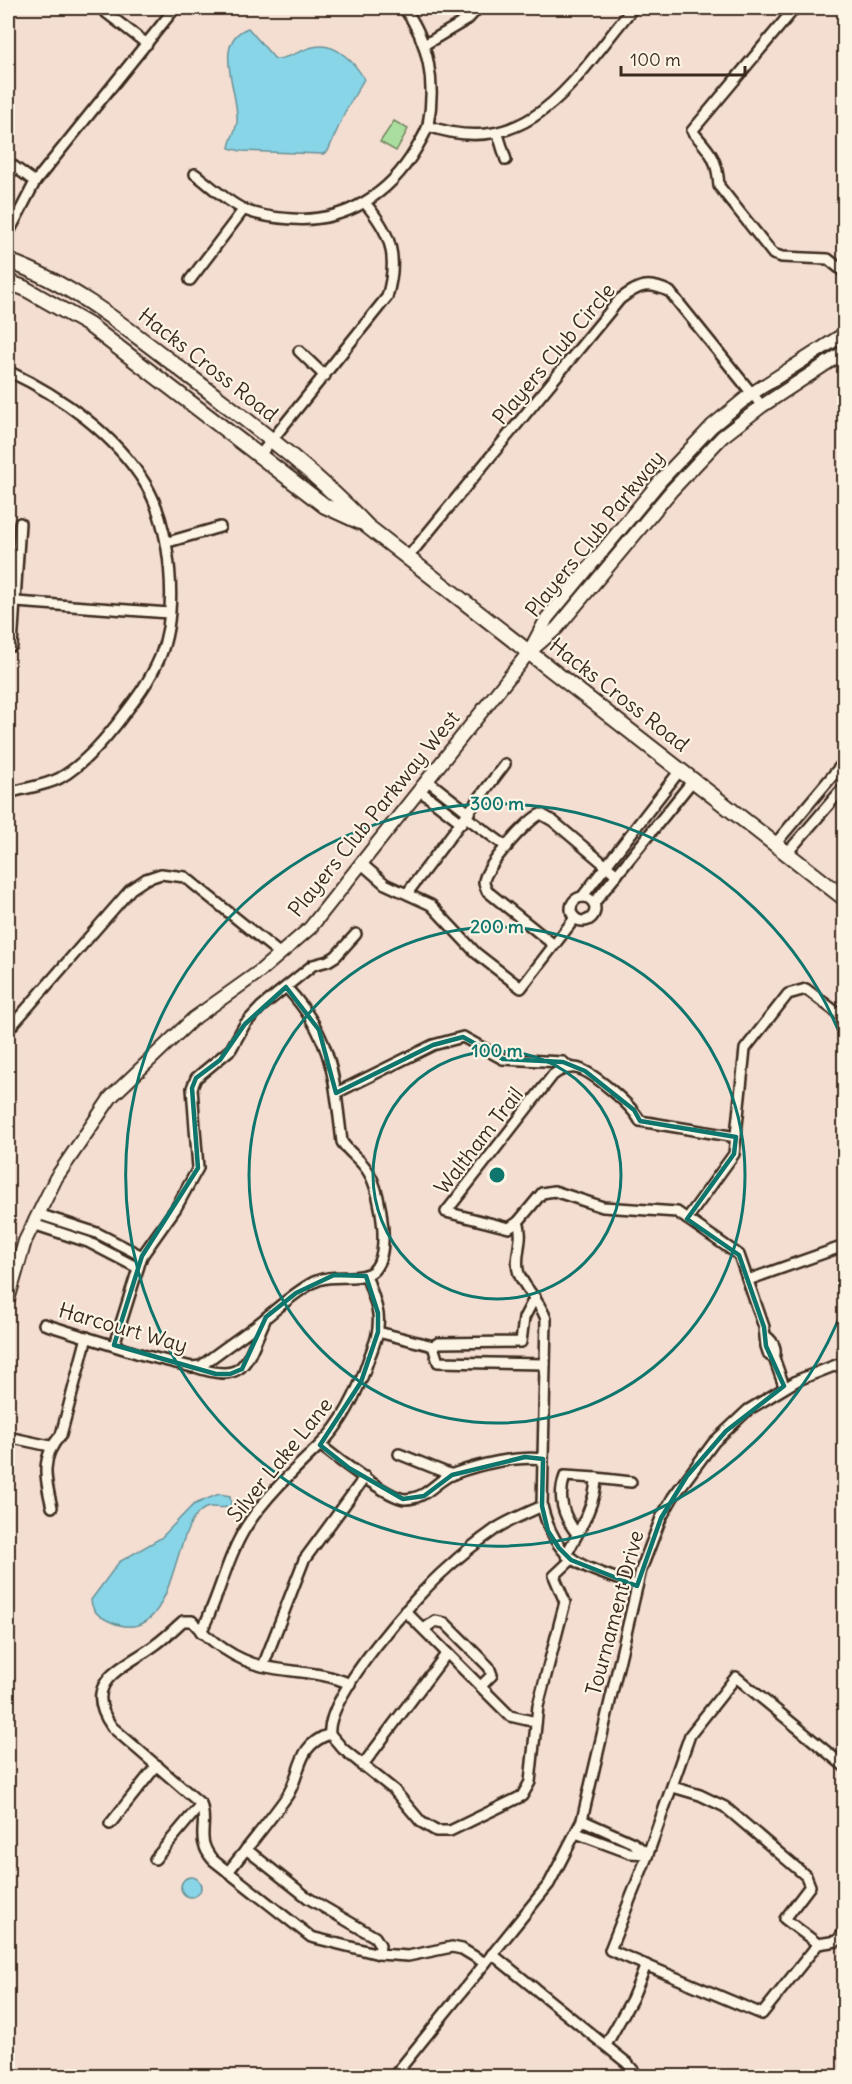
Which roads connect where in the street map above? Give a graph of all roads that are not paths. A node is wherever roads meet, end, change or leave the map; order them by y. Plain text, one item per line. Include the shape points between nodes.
1 (100, 8) edge
2 (176, 8) edge
3 (404, 8) edge
4 (478, 8) edge
5 (633, 8) edge
6 (795, 8) edge
7 (147, 44) junction
8 (424, 45) junction
9 (428, 126) junction
10 (498, 134) junction
11 (506, 160) dead end
12 (8, 162) edge
13 (195, 174) dead end
14 (34, 182) junction
15 (365, 203) junction
16 (244, 209) junction
17 (8, 234) edge
18 (8, 261) edge
19 (844, 272) edge
20 (190, 280) dead end
21 (8, 282) edge
22 (844, 334) edge
23 (298, 351) dead end
24 (844, 352) edge
25 (8, 371) edge
26 (325, 376) junction
27 (752, 394) junction
28 (762, 406) junction
29 (272, 440) junction
30 (259, 456) junction
31 (20, 523) dead end
32 (367, 526) junction
33 (220, 527) dead end
34 (168, 542) junction
35 (408, 557) junction
36 (16, 602) junction
37 (169, 613) junction
38 (12, 646) dead end
39 (529, 652) junction
40 (844, 762) edge
41 (505, 764) dead end
42 (681, 769) junction
43 (694, 779) junction
44 (423, 785) junction
45 (844, 787) edge
46 (8, 793) edge
47 (657, 799) junction
48 (454, 802) junction
49 (670, 809) junction
50 (446, 811) junction
51 (466, 817) junction
52 (626, 839) junction
53 (776, 843) junction
54 (507, 847) junction
55 (638, 848) junction
56 (788, 852) junction
57 (362, 864) junction
58 (606, 865) junction
59 (617, 875) junction
60 (408, 892) junction
61 (582, 897) junction
62 (844, 898) edge
63 (594, 903) junction
64 (575, 918) junction
65 (356, 934) dead end
66 (554, 945) junction
67 (279, 953) junction
68 (286, 987) junction
69 (844, 1018) edge
70 (8, 1030) edge
71 (568, 1068) junction
72 (336, 1093) junction
73 (736, 1137) junction
74 (35, 1219) junction
75 (687, 1219) junction
76 (518, 1222) junction
77 (85, 1228) junction
78 (108, 1238) junction
79 (82, 1240) junction
80 (844, 1246) edge
81 (103, 1249) junction
82 (142, 1256) junction
83 (138, 1268) junction
84 (11, 1273) edge
85 (366, 1275) junction
86 (748, 1280) junction
87 (535, 1297) junction
88 (8, 1300) edge
89 (266, 1317) junction
90 (44, 1324) dead end
91 (378, 1332) junction
92 (87, 1337) junction
93 (114, 1346) junction
94 (433, 1346) junction
95 (844, 1362) edge
96 (545, 1364) junction
97 (192, 1367) junction
98 (784, 1386) junction
99 (8, 1437) edge
100 (320, 1445) junction
101 (50, 1446) junction
102 (399, 1454) dead end
103 (543, 1459) junction
104 (452, 1475) junction
105 (365, 1477) junction
106 (596, 1478) junction
107 (631, 1482) dead end
108 (542, 1506) junction
109 (52, 1507) dead end
110 (577, 1534) junction
111 (568, 1557) junction
112 (637, 1586) junction
113 (405, 1611) junction
114 (423, 1629) junction
115 (201, 1632) junction
116 (447, 1653) junction
117 (263, 1666) junction
118 (350, 1684) junction
119 (480, 1686) junction
120 (536, 1722) junction
121 (330, 1734) junction
122 (157, 1765) junction
123 (362, 1766) junction
124 (844, 1766) edge
125 (673, 1787) junction
126 (201, 1804) junction
127 (582, 1820) junction
128 (110, 1824) dead end
129 (576, 1833) junction
130 (246, 1849) junction
131 (648, 1854) junction
132 (155, 1859) dead end
133 (228, 1872) junction
134 (844, 1932) edge
135 (818, 1944) junction
136 (379, 1954) junction
137 (492, 1954) junction
138 (485, 1963) junction
139 (646, 1965) junction
140 (606, 2045) junction
141 (394, 2076) edge
142 (638, 2076) edge

1 - 7 street
2 - 7 street
3 - 8 street
4 - 8 street via 468,19
5 - 10 street via 546,109
6 - 19 street via 692,131 717,162 719,186 773,254 828,259
7 - 14 street
8 - 9 street via 431,83
9 - 10 street via 454,133
9 - 15 street via 395,178
10 - 11 street
12 - 14 street
13 - 16 street
14 - 17 street
15 - 16 street via 335,216 314,219 284,219
15 - 26 street via 382,222 390,240 392,279 387,297
16 - 20 street
18 - 29 main road, Hacks Cross Road via 33,270 100,308
21 - 30 main road, Hacks Cross Road via 88,325
22 - 27 street, Players Club Parkway
23 - 26 street
24 - 28 street, Players Club Parkway
25 - 34 street via 84,418 116,444 146,486
26 - 29 street
27 - 28 street, Players Club Circle
27 - 35 street, Players Club Circle via 670,292 656,285 637,287 620,299
27 - 39 street, Players Club Parkway via 711,426 661,480 547,618
28 - 39 street, Players Club Parkway via 722,437 672,490 557,628
29 - 30 street
29 - 32 main road, Hacks Cross Road via 335,492
30 - 32 main road, Hacks Cross Road via 325,506
31 - 36 street
32 - 35 main road, Hacks Cross Road
33 - 34 street
34 - 37 street
35 - 39 main road, Hacks Cross Road
36 - 37 street
36 - 38 street
37 - 46 street via 161,655 144,689 101,745 60,778
39 - 42 main road, Hacks Cross Road
39 - 44 street, Players Club Parkway West
40 - 53 street
41 - 51 street
42 - 43 main road, Hacks Cross Road
42 - 47 street
43 - 49 street
43 - 53 main road, Hacks Cross Road
44 - 48 street
44 - 50 street
44 - 57 street, Players Club Parkway West
45 - 56 street
47 - 49 street
47 - 52 street
48 - 50 street
48 - 51 street
49 - 55 street
50 - 51 street
51 - 54 street
51 - 60 street
52 - 55 street
52 - 58 street
53 - 56 main road, Hacks Cross Road
54 - 58 street via 531,818 541,814
54 - 66 street via 484,884
55 - 59 street
56 - 62 main road, Hacks Cross Road
57 - 60 street via 379,880
57 - 67 street, Players Club Parkway West via 310,928
58 - 59 street
58 - 61 street
59 - 63 street
60 - 66 street via 431,905 476,953 521,988
61 - 63 street
61 - 64 street via 572,904
63 - 64 street via 592,918
64 - 66 street
65 - 68 street via 336,956 313,965
67 - 70 street via 185,876 161,874 131,889
67 - 74 street, Players Club Parkway West via 159,1048 111,1097 56,1178
68 - 72 street via 319,1030 329,1055
68 - 82 street via 245,1024 220,1060 196,1078 192,1088 198,1168
69 - 73 street via 806,989 788,994 745,1049
71 - 72 street via 563,1062 503,1059 463,1037 432,1045
71 - 73 street via 585,1071 634,1110 640,1121
71 - 76 street, Waltham Trail via 553,1074 446,1212 509,1228
72 - 85 street via 342,1142 371,1175 384,1238 381,1260
73 - 75 street via 734,1154
74 - 77 street
74 - 79 street
74 - 84 street, Players Club Parkway West
75 - 76 street via 677,1212 603,1207 554,1191 542,1193
75 - 86 street via 739,1256
76 - 87 street via 522,1230 519,1272
77 - 78 street
77 - 79 street
78 - 81 street
78 - 82 street
79 - 81 street
80 - 86 street
81 - 83 street
82 - 83 street
83 - 93 street
84 - 88 street, Players Club Parkway West
85 - 89 street, Harcourt Way via 334,1275 317,1280
85 - 91 street, Silver Lake Lane via 378,1313
86 - 98 street via 769,1355 774,1358
87 - 94 street via 524,1318 521,1342
87 - 96 street via 546,1318
89 - 97 street, Harcourt Way via 201,1366
89 - 97 street, Harcourt Way via 242,1369 216,1374
90 - 92 street, Harcourt Way
91 - 94 street
91 - 100 street, Silver Lake Lane via 361,1382 336,1426
92 - 93 street, Harcourt Way
92 - 101 street via 61,1435
93 - 97 street, Harcourt Way
94 - 96 street via 438,1362
95 - 98 street, Tournament Drive
96 - 103 street
98 - 112 street, Tournament Drive via 748,1410 687,1476 661,1518
99 - 101 street
100 - 105 street
100 - 115 street, Silver Lake Lane via 301,1461 248,1524
101 - 109 street via 45,1482
102 - 104 street
103 - 104 street via 525,1457
103 - 108 street
104 - 105 street via 424,1496 403,1499
105 - 117 street via 304,1560
106 - 107 street
106 - 110 street
106 - 110 street via 566,1476 562,1484 565,1519
108 - 111 street via 548,1531
108 - 113 street via 499,1527 446,1569
110 - 111 street
111 - 112 street
111 - 120 street via 554,1576 565,1602
112 - 127 street, Tournament Drive
113 - 114 street
113 - 118 street
114 - 116 street
114 - 119 street via 435,1621 445,1623 489,1667 492,1675
115 - 117 street via 238,1656
115 - 122 street via 192,1621 183,1621 154,1647 110,1676 101,1699 102,1713 112,1727
116 - 119 street
116 - 123 street
117 - 118 street via 331,1675
118 - 121 street via 333,1712
119 - 120 street via 510,1716
120 - 123 street via 530,1782 525,1792 450,1831 427,1827 394,1790
121 - 123 street
121 - 130 street via 318,1739 304,1754 290,1793
122 - 126 street
122 - 128 street
124 - 125 street via 736,1677 690,1735
125 - 131 street
125 - 135 street via 725,1807 806,1876 810,1886 785,1919
126 - 132 street
126 - 133 street via 204,1849
127 - 129 street, Tournament Drive
127 - 131 street
129 - 131 street via 630,1853
129 - 137 street, Tournament Drive via 549,1884
130 - 133 street
130 - 136 street via 308,1898 375,1937 380,1945
131 - 139 street via 610,1950
133 - 136 street via 311,1937
134 - 135 street via 837,1941
135 - 139 street via 762,2014
136 - 138 street via 408,1956 452,1947
137 - 138 street, Tournament Drive
137 - 140 street
138 - 141 street, Tournament Drive
139 - 140 street
140 - 142 street

